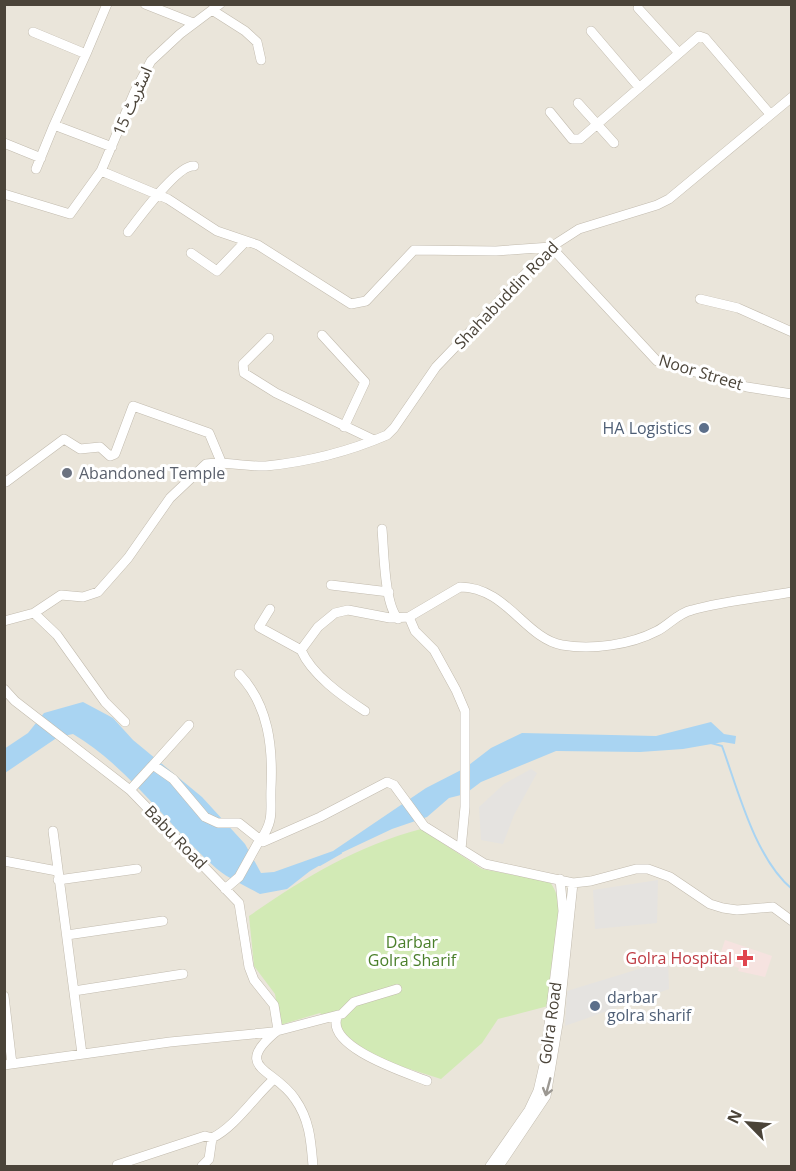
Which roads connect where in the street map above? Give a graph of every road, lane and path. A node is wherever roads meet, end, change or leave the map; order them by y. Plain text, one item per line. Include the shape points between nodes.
1 (107, 4) edge
2 (145, 4) edge
3 (220, 4) edge
4 (638, 8) dead end
5 (212, 10) junction
6 (193, 23) junction
7 (591, 31) dead end
8 (33, 32) dead end
9 (678, 52) junction
10 (86, 54) junction
11 (261, 60) dead end
12 (638, 86) junction
13 (792, 97) edge
14 (578, 103) dead end
15 (550, 112) dead end
16 (770, 114) junction
17 (54, 125) junction
18 (598, 125) junction
19 (4, 143) edge
20 (614, 143) dead end
21 (112, 147) junction
22 (40, 158) junction
23 (194, 166) dead end
24 (36, 169) dead end
25 (101, 171) junction
26 (4, 194) edge
27 (158, 196) junction
28 (129, 232) dead end
29 (246, 241) junction
30 (551, 247) junction
31 (191, 253) dead end
32 (700, 299) dead end
33 (792, 332) edge
34 (321, 335) dead end
35 (268, 338) dead end
36 (792, 394) edge
37 (344, 427) junction
38 (374, 440) junction
39 (222, 464) junction
40 (6, 482) dead end
41 (382, 528) dead end
42 (331, 585) dead end
43 (389, 592) junction
44 (792, 592) edge
45 (270, 609) dead end
46 (34, 613) junction
47 (409, 618) junction
48 (398, 619) junction
49 (4, 621) edge
50 (301, 650) junction
51 (239, 674) dead end
52 (4, 689) edge
53 (365, 711) dead end
54 (125, 722) dead end
55 (189, 725) dead end
56 (151, 768) junction
57 (130, 790) junction
58 (53, 831) dead end
59 (260, 841) junction
60 (461, 849) junction
61 (4, 861) edge
62 (137, 869) dead end
63 (58, 876) junction
64 (560, 879) junction
65 (573, 883) junction
66 (225, 889) junction
67 (163, 921) dead end
68 (792, 921) edge
69 (67, 935) junction
70 (183, 974) dead end
71 (397, 989) dead end
72 (74, 991) junction
73 (4, 996) edge
74 (338, 1015) junction
75 (278, 1030) junction
76 (82, 1054) junction
77 (8, 1064) edge
78 (274, 1079) junction
79 (427, 1081) dead end
80 (212, 1138) junction
81 (117, 1165) edge
82 (202, 1167) edge
83 (313, 1167) edge
84 (490, 1167) edge
85 (499, 1167) edge

1 - 10 street
2 - 6 street
3 - 5 street, اسٹریٹ 15
4 - 9 street
5 - 6 street, اسٹریٹ 15
5 - 11 street via 256,42
6 - 21 street, اسٹریٹ 15 via 151,61
7 - 12 street
8 - 10 street
9 - 12 street
9 - 16 street via 699,36 705,38
10 - 17 street
12 - 18 street
13 - 16 street, Shahabuddin Road
14 - 18 street
15 - 18 street via 576,140
16 - 30 street, Shahabuddin Road via 669,199 579,229
17 - 21 street
17 - 22 street
18 - 20 street
19 - 22 street
21 - 25 street, اسٹریٹ 15
22 - 24 street
23 - 27 street via 185,168
25 - 26 street, اسٹریٹ 15 via 70,214
25 - 27 street
27 - 28 street
27 - 29 street via 217,231
29 - 30 street via 351,304 366,301 414,250
29 - 31 street via 217,271
30 - 36 street, Noor Street via 657,361 747,387
30 - 38 street, Shahabuddin Road via 436,367 394,428
32 - 33 street via 738,308
34 - 37 street via 365,382
35 - 37 street via 243,364 244,373
37 - 38 street
38 - 39 street, Shahabuddin Road via 288,463
39 - 40 street via 210,433 133,406 115,454 110,456 100,447 80,449 64,439
39 - 46 street via 206,464 183,483 98,592 83,597 61,595
41 - 43 street
42 - 43 street
43 - 48 street
44 - 47 street via 691,610 640,638 585,646 560,644 540,634 504,603 470,587 453,591
45 - 50 street via 258,627
46 - 49 street
46 - 54 street via 57,635 105,702
47 - 48 street
47 - 60 street via 418,635 432,647 460,698 467,728
48 - 50 street via 340,611 318,627
50 - 53 street via 318,673
51 - 59 street via 261,708 272,749 273,807
52 - 57 street, Babu Road
55 - 56 street
56 - 57 street
56 - 59 street via 173,779 205,817 218,823 239,823
57 - 66 street, Babu Road
58 - 63 street
59 - 60 street via 269,841 320,817 385,781 394,785 424,826
59 - 66 street via 239,877
60 - 64 street via 485,864
61 - 63 street
62 - 63 street
63 - 69 street
64 - 65 street
64 - 84 street, Golra Road via 563,911 538,1091
65 - 68 street via 648,868 670,877 710,904 737,910 773,907
65 -> 85 street, Golra Road via 559,1018 546,1096
66 - 75 street, Babu Road via 238,903 249,968 274,1005
67 - 69 street
69 - 72 street
70 - 72 street
71 - 74 street via 354,1002
72 - 76 street
73 - 77 street
74 - 75 street
74 - 79 street via 337,1031 352,1045 381,1063
75 - 76 street
75 - 78 street via 257,1052 257,1062
76 - 77 street
78 - 80 street via 223,1132
78 - 83 street via 294,1097 308,1120
80 - 81 street via 205,1136
80 - 82 street via 209,1159

